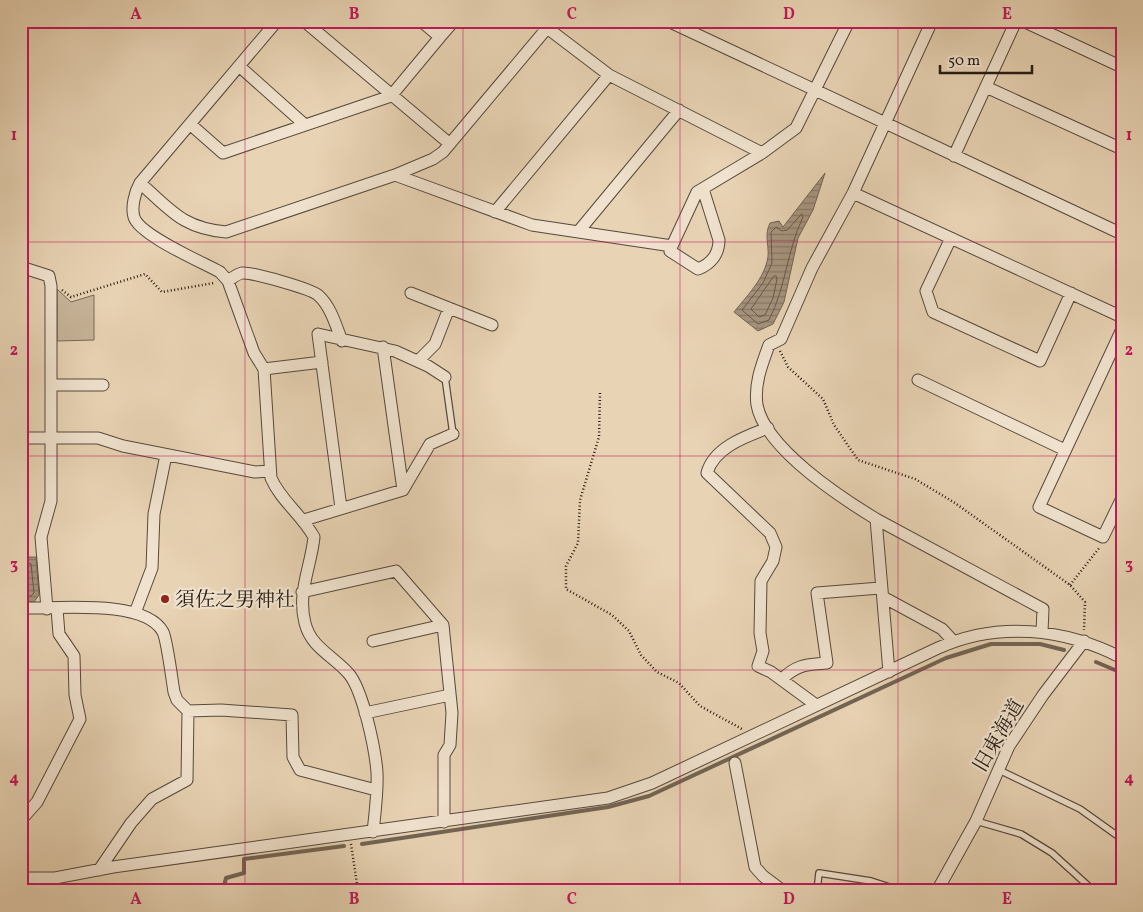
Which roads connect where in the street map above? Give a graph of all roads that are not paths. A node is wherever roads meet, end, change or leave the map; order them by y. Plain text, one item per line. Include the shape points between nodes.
1 (277, 21) edge
2 (304, 21) edge
3 (421, 21) edge
4 (454, 21) edge
5 (668, 21) edge
6 (932, 21) edge
7 (1016, 21) edge
8 (1023, 21) edge
9 (848, 22) edge
10 (546, 24) edge
11 (440, 37) junction
12 (239, 66) junction
13 (1122, 67) edge
14 (609, 75) junction
15 (986, 87) junction
16 (816, 92) junction
17 (391, 96) junction
18 (679, 110) junction
19 (190, 124) junction
20 (304, 124) junction
21 (885, 124) junction
22 (450, 144) junction
23 (1122, 149) edge
24 (762, 153) junction
25 (954, 156) junction
26 (394, 175) junction
27 (140, 183) junction
28 (703, 189) junction
29 (853, 193) junction
30 (495, 212) junction
31 (578, 232) junction
32 (1122, 234) edge
33 (951, 238) junction
34 (672, 246) junction
35 (21, 267) edge
36 (228, 280) junction
37 (411, 293) dead end
38 (1071, 294) junction
39 (449, 308) junction
40 (1122, 317) edge
41 (492, 325) dead end
42 (1122, 329) edge
43 (342, 341) junction
44 (383, 347) junction
45 (418, 361) junction
46 (322, 362) junction
47 (264, 369) junction
48 (445, 377) joint
49 (918, 380) dead end
50 (51, 385) junction
51 (103, 385) dead end
52 (768, 428) junction
53 (452, 434) joint
54 (21, 438) edge
55 (50, 438) junction
56 (1065, 450) junction
57 (166, 455) junction
58 (270, 471) junction
59 (403, 490) junction
60 (1122, 498) edge
61 (341, 508) junction
62 (876, 519) junction
63 (304, 520) junction
64 (302, 592) junction
65 (882, 592) junction
66 (21, 608) edge
67 (52, 609) junction
68 (135, 613) junction
69 (443, 625) junction
70 (1042, 632) junction
71 (373, 641) dead end
72 (953, 641) junction
73 (1084, 641) junction
74 (1122, 658) edge
75 (889, 672) junction
76 (782, 679) junction
77 (450, 695) junction
78 (816, 705) junction
79 (188, 711) junction
80 (365, 713) junction
81 (735, 763) dead end
82 (997, 769) junction
83 (376, 790) junction
84 (21, 820) edge
85 (976, 821) junction
86 (444, 822) junction
87 (373, 832) junction
88 (1122, 839) edge
89 (99, 870) junction
90 (21, 878) edge
91 (1122, 888) edge
92 (783, 891) edge
93 (817, 891) edge
94 (902, 891) edge
95 (937, 891) edge
96 (1094, 891) edge
97 (1120, 891) edge

1 - 12 street
2 - 17 street
3 - 11 street
4 - 11 street
5 - 16 street
6 - 21 street
7 - 15 street
8 - 13 street
9 - 16 street
10 - 14 street
10 - 22 street
11 - 17 street
12 - 19 street
12 - 20 street
14 - 18 street
14 - 30 street
15 - 23 street
15 - 25 street
16 - 21 street
16 - 24 street via 796,128
17 - 20 street
17 - 22 street
18 - 24 street
18 - 31 street
19 - 20 street via 223,153
19 - 27 street
21 - 25 street
21 - 29 street
22 - 26 street via 433,160
24 - 28 street
25 - 32 street
26 - 27 street via 226,232 182,221
26 - 30 street
27 - 36 street via 133,207 134,219 141,227 220,272
28 - 34 street via 697,192
28 - 34 street via 719,248 709,264 698,269 670,252
29 - 33 street
29 - 52 street via 812,268 781,338 769,345 758,378 757,406
30 - 31 street via 532,224
31 - 34 street
33 - 38 street
33 - 38 street via 926,291 933,312 1040,361
35 - 50 street via 49,276
36 - 43 street via 239,273 250,273 310,290 326,303
36 - 47 street via 254,353
37 - 39 street
38 - 40 street
39 - 41 street
39 - 45 street via 435,344
42 - 56 street
43 - 44 street
43 - 46 street via 318,334
44 - 45 street
44 - 59 street
45 - 48 street
46 - 47 street
46 - 61 street
47 - 58 street
48 - 53 lane
49 - 56 street
50 - 51 street
50 - 55 street
52 - 62 street via 793,460
52 - 76 street via 738,440 710,465 707,472 774,539 776,554 761,581 763,651 758,666
53 - 59 street via 430,444
54 - 55 street
55 - 57 street via 98,438
55 - 67 street via 51,500 41,537
56 - 60 street via 1039,507 1103,537
57 - 58 street via 255,472
57 - 68 street via 154,514 152,568
58 - 63 street via 276,491
59 - 61 street
61 - 63 street
62 - 65 street
62 - 70 street via 1043,609
63 - 64 street via 314,537
64 - 69 street via 396,570
64 - 80 street via 309,634 348,673 360,692
65 - 72 street via 942,629
65 - 75 street
65 - 76 street via 817,593 827,663 801,665
66 - 67 street
67 - 68 street via 72,606
67 - 84 street via 59,634 74,656 75,695 80,718 37,802
68 - 79 street via 147,618 164,633 174,692
69 - 71 street
69 - 77 street
70 - 72 street via 994,632
70 - 73 street
72 - 75 street
73 - 74 street
73 - 82 street, 旧東海道 via 1043,695
75 - 78 street
76 - 78 street
77 - 80 street
77 - 86 street via 450,745 444,755
78 - 86 street via 652,783 608,798
79 - 83 street via 292,715 293,757 300,770
79 - 89 street via 187,780 148,803
80 - 83 street via 377,772
81 - 92 street via 755,867
82 - 85 street, 旧東海道
82 - 88 lane via 1080,809
83 - 87 street
85 - 95 street, 旧東海道
85 - 96 lane via 1020,834 1052,853
86 - 87 street
87 - 89 street
89 - 90 street via 55,878
91 - 97 street
93 - 94 lane via 819,873 871,881

